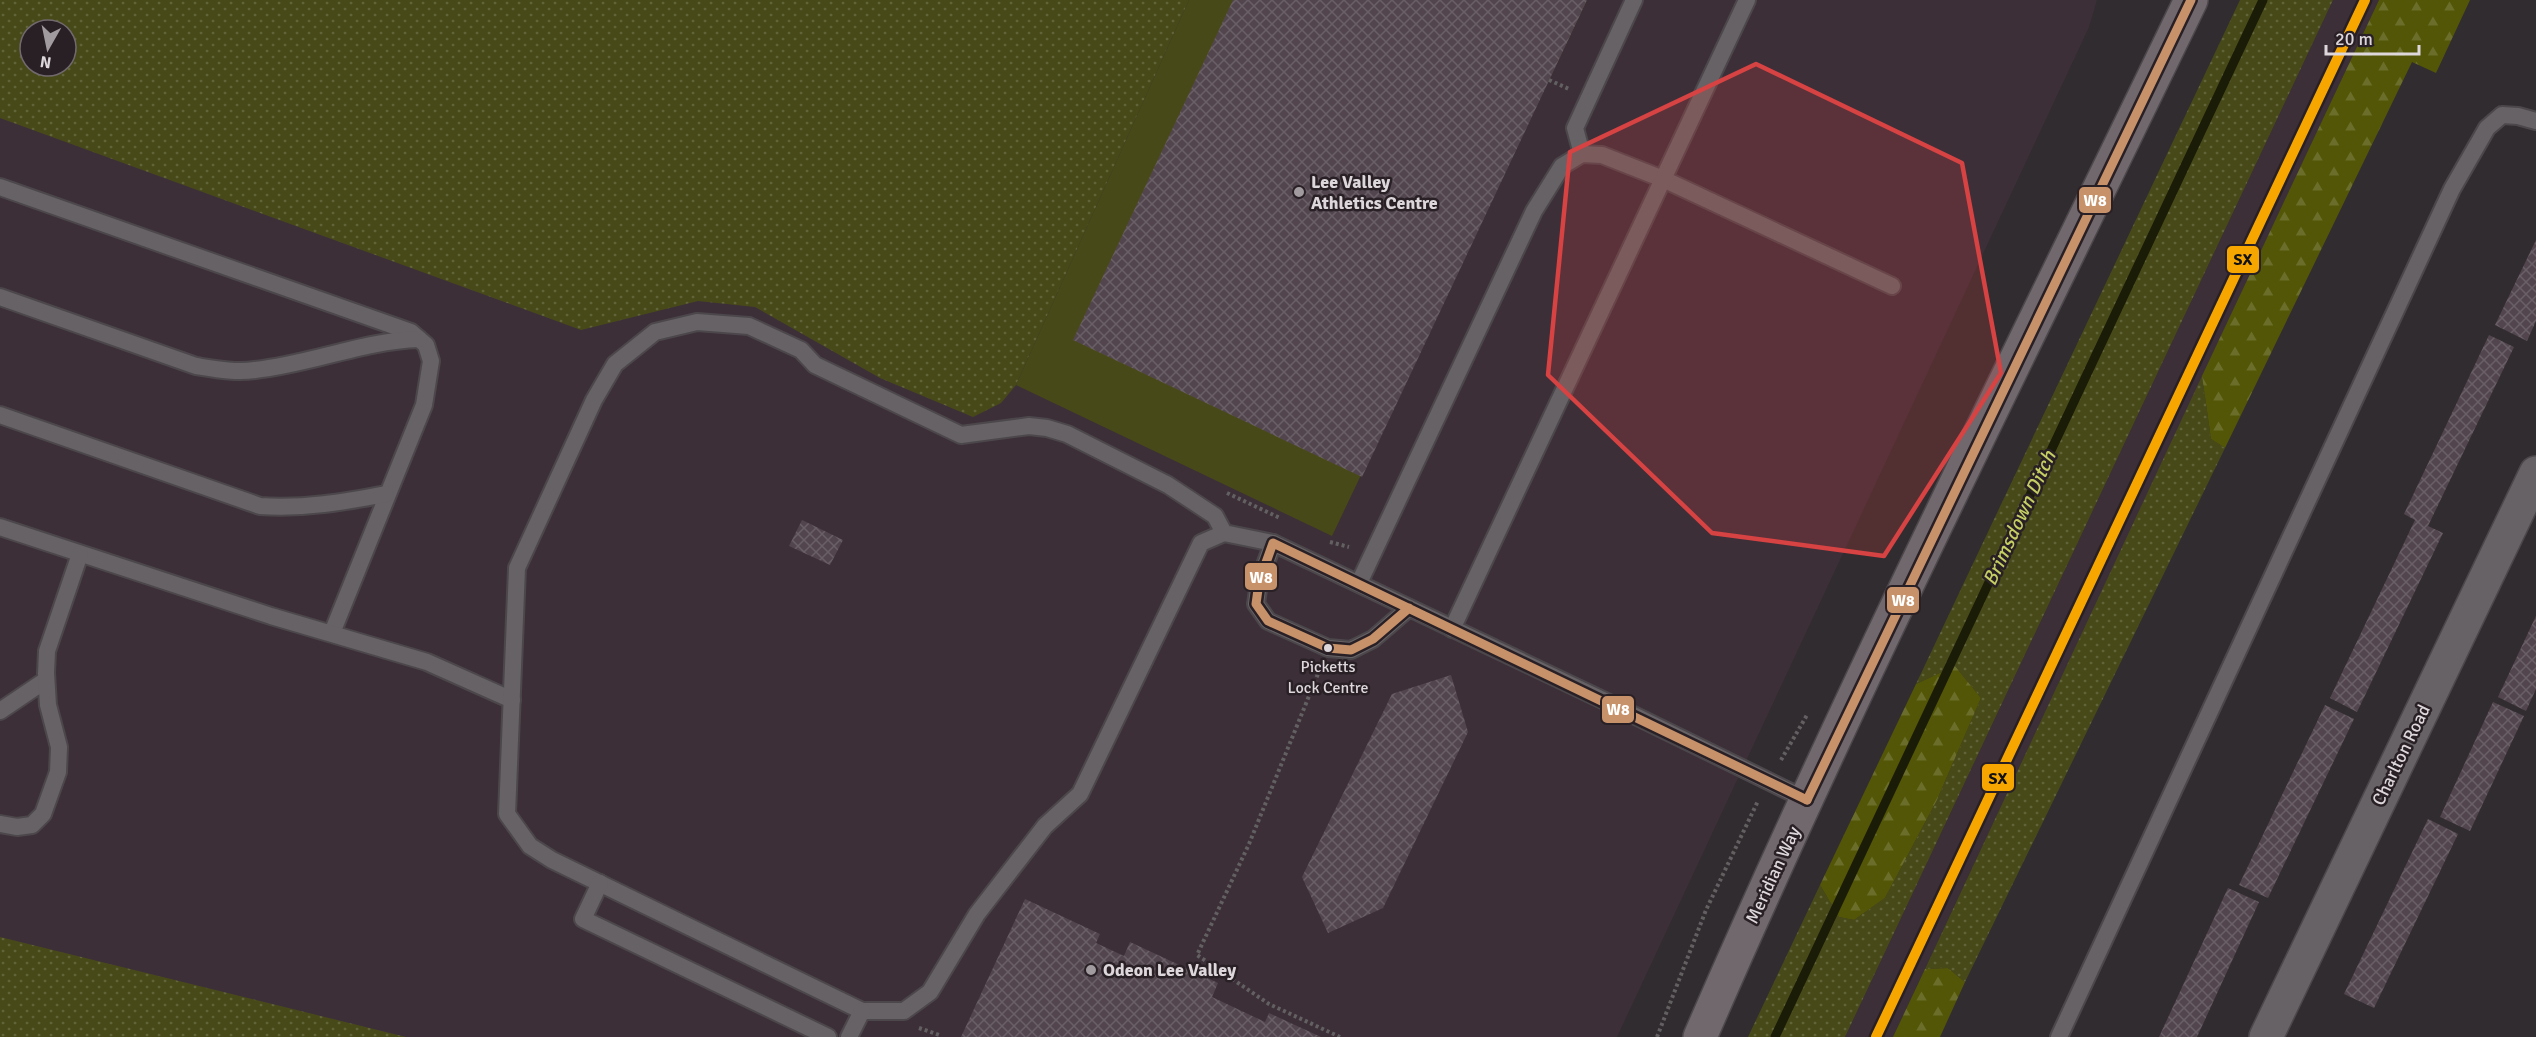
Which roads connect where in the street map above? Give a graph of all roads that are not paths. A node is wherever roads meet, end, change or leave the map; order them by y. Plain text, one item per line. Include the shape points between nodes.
1 (1634, 0) edge
2 (1747, 0) edge
3 (2192, 0) edge
4 (2536, 121) edge
5 (1582, 154) junction
6 (1663, 179) junction
7 (0, 187) edge
8 (1892, 286) dead end
9 (0, 297) edge
10 (419, 339) junction
11 (0, 415) edge
12 (2536, 473) edge
13 (386, 494) junction
14 (0, 527) edge
15 (1224, 533) junction
16 (1273, 543) junction
17 (80, 554) junction
18 (1359, 583) junction
19 (1409, 608) junction
20 (1452, 629) junction
21 (332, 633) junction
22 (46, 680) junction
23 (512, 700) junction
24 (0, 711) edge
25 (1807, 800) junction
26 (0, 824) edge
27 (600, 883) junction
28 (862, 1011) junction
29 (828, 1037) edge
30 (849, 1037) edge
31 (1700, 1037) edge
32 (2059, 1037) edge
33 (2266, 1037) edge

1 - 5 lane via 1575,128
2 - 6 lane
3 - 25 main road, Meridian Way
4 - 32 lane via 2502,115 2487,128 2452,189
5 - 6 lane via 1602,155
5 - 18 lane via 1562,166 1534,211
6 - 8 lane
6 - 20 lane
7 - 10 lane via 411,332
9 - 10 lane via 196,366 222,370 255,370 392,340
10 - 13 lane via 426,345 431,361 424,405
11 - 13 lane via 261,506 325,505
12 - 33 street, Charlton Road
13 - 21 lane
14 - 17 lane
15 - 16 lane
15 - 23 lane via 1215,516 1168,485 1067,435 1029,426 961,435 815,365 801,350 748,326 697,322 655,332 615,364 594,400 517,568
15 - 28 lane via 1201,543 1080,794 1045,826 977,914 930,992 904,1011
16 - 18 lane
16 - 19 lane via 1259,582 1256,604 1268,621 1328,648 1352,650 1373,639
17 - 21 lane
17 - 22 lane via 47,651
18 - 19 lane
19 - 20 lane
20 - 25 lane
21 - 23 lane via 427,662
22 - 24 lane
22 - 26 lane via 59,747 58,772 43,814 32,825
23 - 27 lane via 507,814 530,846
25 - 31 main road, Meridian Way
27 - 28 lane
27 - 29 lane via 583,919
28 - 30 lane

